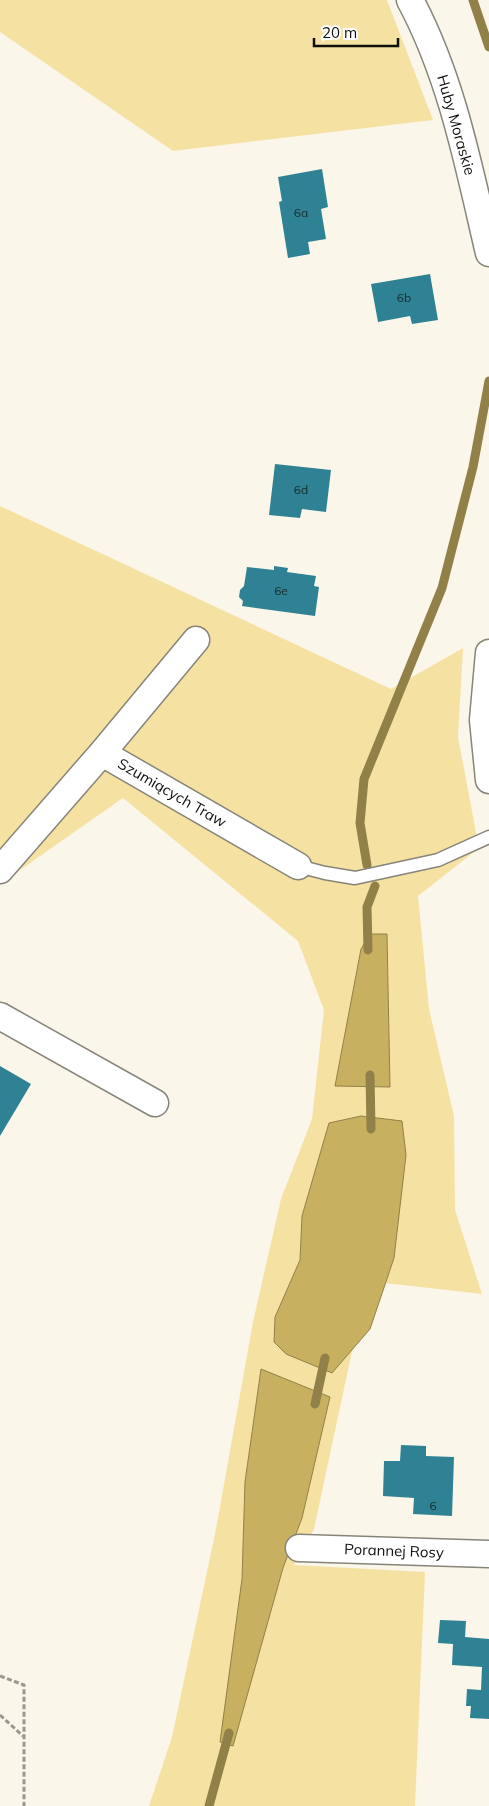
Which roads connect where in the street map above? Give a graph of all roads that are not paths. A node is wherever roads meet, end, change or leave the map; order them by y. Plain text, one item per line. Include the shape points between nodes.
1 (410, 0) edge
2 (489, 253) edge
3 (196, 640) dead end
4 (489, 652) edge
5 (102, 753) junction
6 (489, 780) edge
7 (489, 837) edge
8 (298, 866) joint
9 (0, 870) edge
10 (0, 1016) edge
11 (155, 1103) dead end
12 (299, 1548) dead end
13 (489, 1554) edge

1 - 2 street, Huby Moraskie via 436,58 452,105
3 - 5 street
4 - 6 street via 483,720
5 - 8 street, Szumiących Traw
5 - 9 street, Szumiących Traw
7 - 8 lane via 438,860 355,878
10 - 11 street
12 - 13 street, Porannej Rosy

